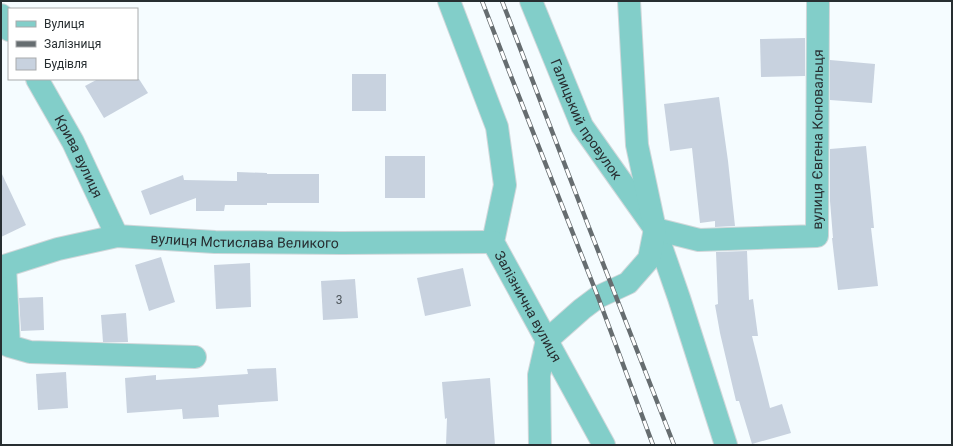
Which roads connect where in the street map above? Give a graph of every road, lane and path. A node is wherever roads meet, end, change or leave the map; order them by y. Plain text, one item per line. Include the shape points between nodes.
1 (449, 1) edge
2 (531, 1) edge
3 (629, 1) edge
4 (818, 1) edge
5 (1, 15) edge
6 (8, 28) edge
7 (38, 80) edge
8 (655, 229) junction
9 (117, 236) junction
10 (493, 242) junction
11 (3, 266) edge
12 (547, 340) junction
13 (195, 357) dead end
14 (540, 445) edge
15 (604, 445) edge
16 (726, 445) edge

1 - 10 street, Залізнична вулиця via 497,127 505,185
2 - 8 street, Галицький провулок via 582,126
3 - 8 street via 637,145
4 - 8 street, вулиця Євгена Коновальця via 817,236 700,240
5 - 6 street
7 - 9 street, Крива вулиця via 73,142
8 - 12 street via 649,259 628,283 598,297
8 - 16 street
9 - 10 street, вулиця Мстислава Великого via 215,242
9 - 11 street, вулиця Мстислава Великого via 58,249
10 - 12 street, Залізнична вулиця
11 - 13 street via 9,346 30,352
12 - 14 street via 539,374
12 - 15 street, Залізнична вулиця

